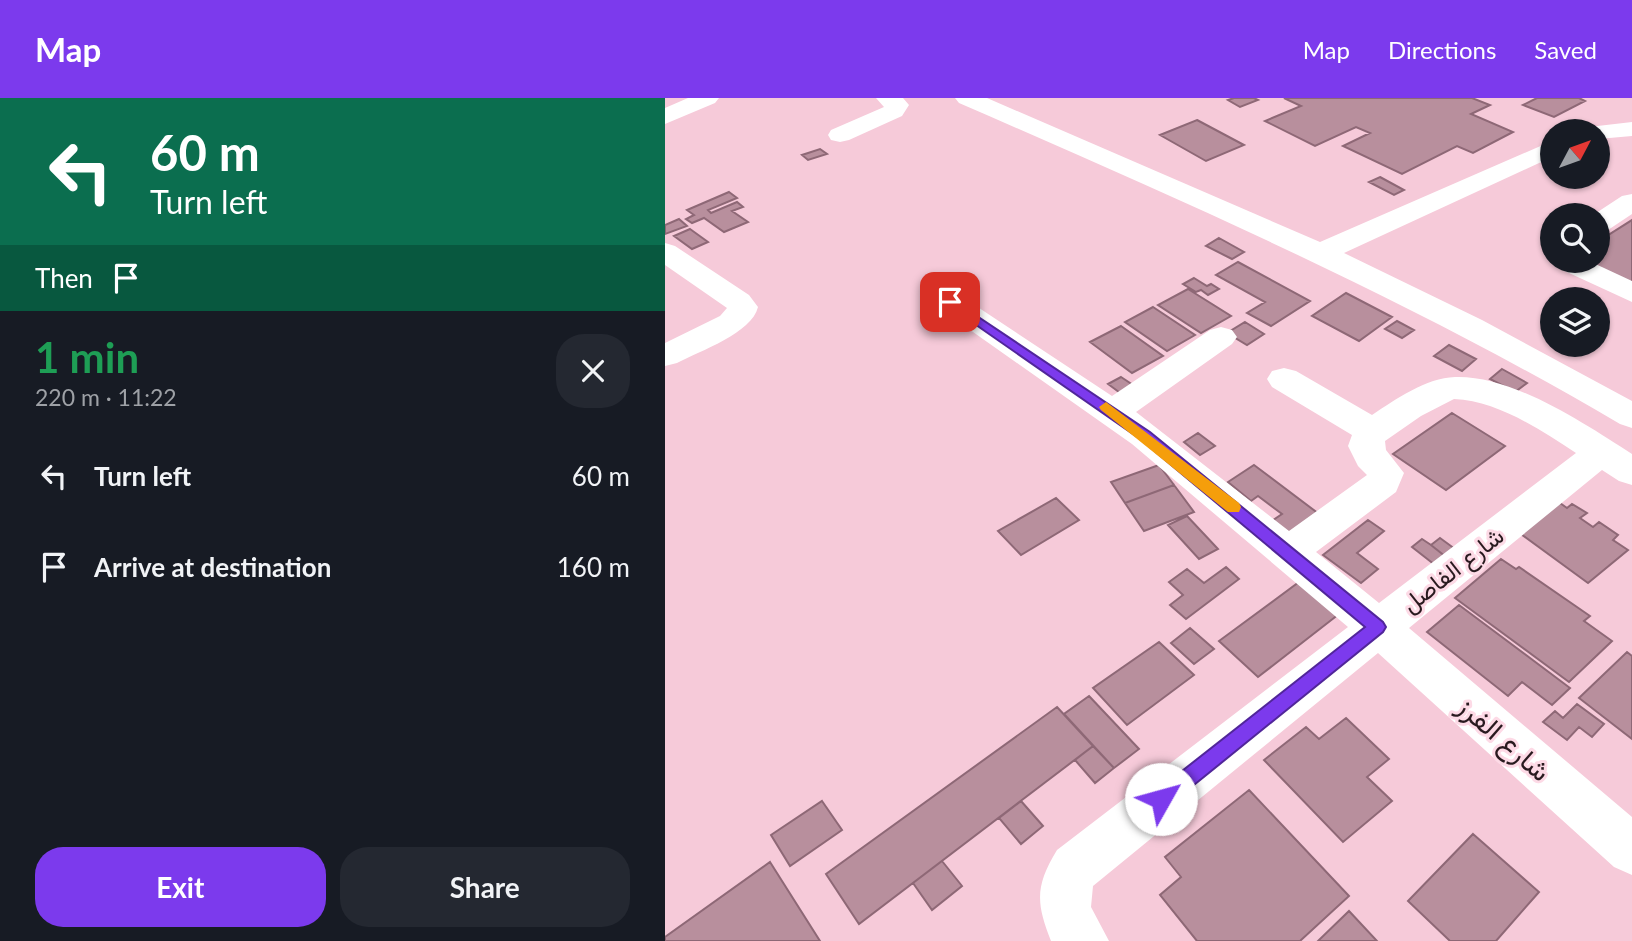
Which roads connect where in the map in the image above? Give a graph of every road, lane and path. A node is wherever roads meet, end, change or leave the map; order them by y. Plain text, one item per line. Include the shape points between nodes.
1 (708, 98) edge
2 (888, 98) edge
3 (967, 98) edge
4 (665, 117) edge
5 (1632, 130) edge
6 (1610, 131) edge
7 (840, 135) dead end
8 (1540, 153) edge
9 (1632, 202) edge
10 (1610, 216) edge
11 (665, 252) edge
12 (1322, 252) junction
13 (1591, 273) edge
14 (1632, 293) edge
15 (950, 302) dead end
16 (1221, 337) dead end
17 (665, 356) edge
18 (1284, 379) dead end
19 (1113, 412) junction
20 (1632, 416) edge
21 (1374, 432) junction
22 (1617, 462) edge
23 (1288, 552) junction
24 (1377, 627) junction
25 (1632, 850) edge
26 (1082, 941) edge

1 - 4 street
2 - 7 street via 897,105 894,111
3 - 12 street
5 - 6 street
8 - 12 street
9 - 10 street
11 - 17 street via 743,307 731,323
12 - 20 street via 1447,314
13 - 14 street
15 - 19 street, شارع الفرز
16 - 19 street
18 - 21 street
19 - 23 street, شارع الفرز
21 - 22 street via 1440,391 1464,387 1500,397
21 - 23 street via 1366,446 1386,473 1383,483
22 - 24 street, شارع الفاصل
23 - 24 street, شارع الفرز
24 - 25 street, شارع الفرز
24 - 26 street, شارع الفاصل via 1075,868 1064,889 1063,903 1065,916

